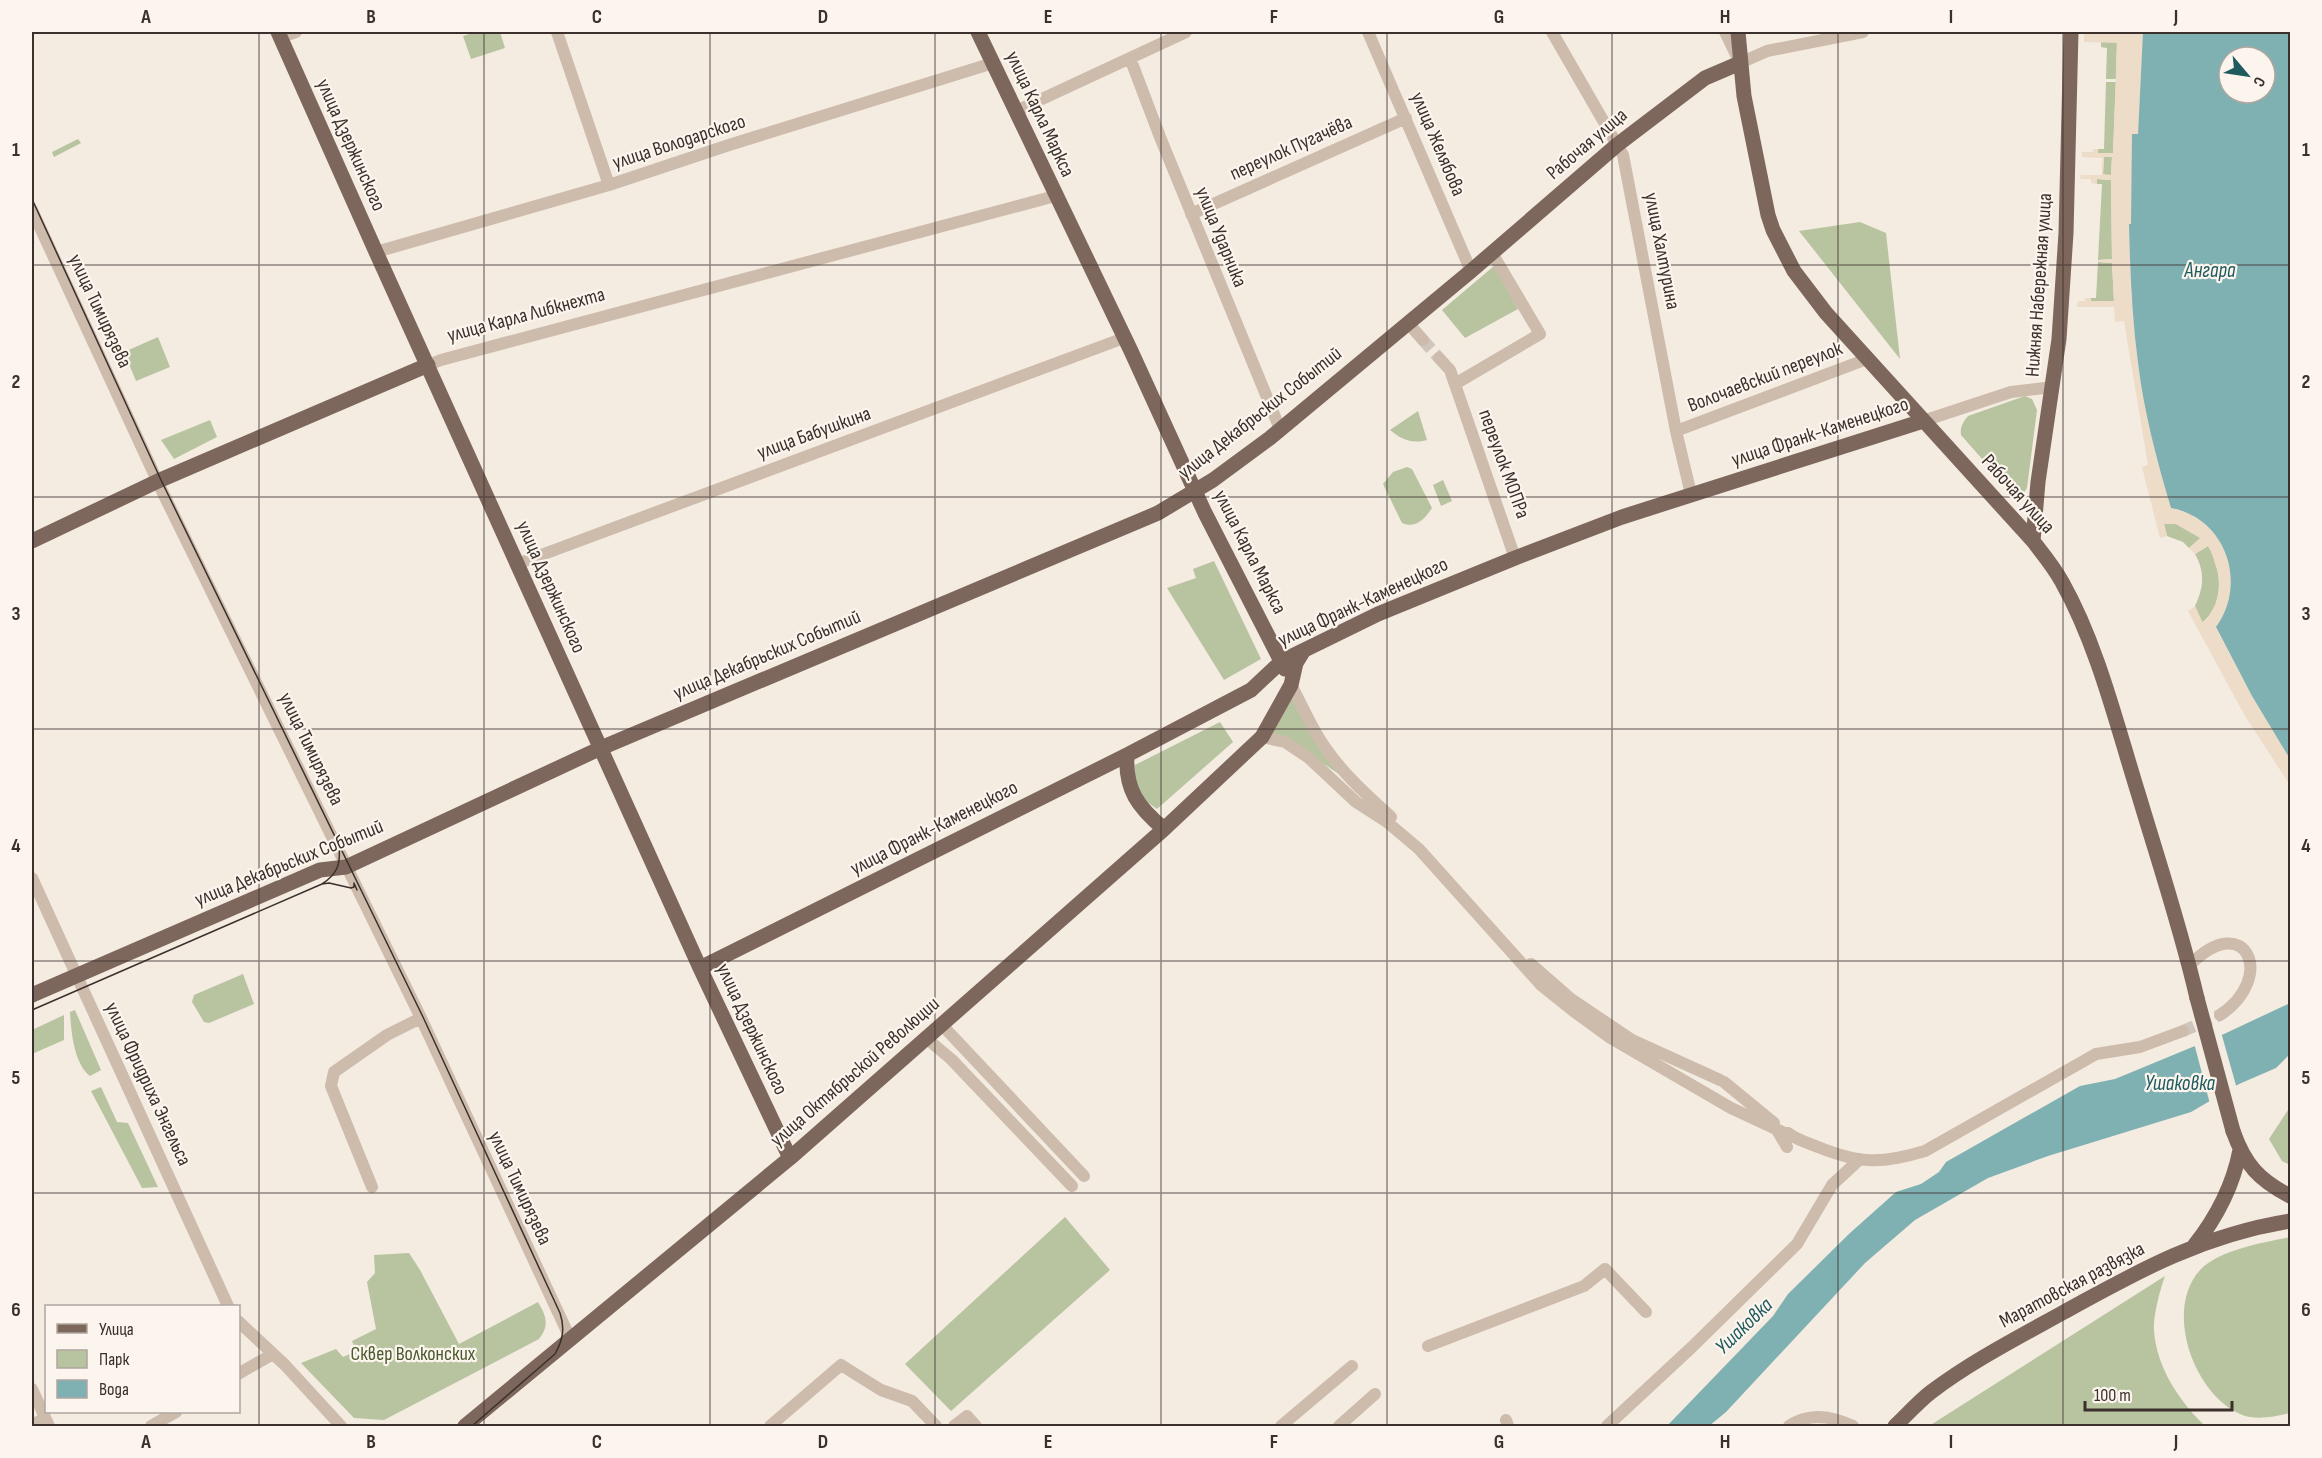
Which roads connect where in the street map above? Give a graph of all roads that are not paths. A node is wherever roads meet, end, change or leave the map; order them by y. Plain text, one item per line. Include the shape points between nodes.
1 (296, 32) edge
2 (557, 32) edge
3 (978, 32) edge
4 (1186, 32) edge
5 (1368, 32) edge
6 (1552, 32) edge
7 (1725, 32) edge
8 (1737, 32) edge
9 (1863, 32) edge
10 (2071, 32) edge
11 (280, 34) edge
12 (1130, 58) junction
13 (993, 63) junction
14 (1740, 63) junction
15 (1016, 111) junction
16 (1406, 118) junction
17 (1617, 145) junction
18 (609, 185) junction
19 (1055, 196) junction
20 (32, 210) edge
21 (1191, 214) junction
22 (376, 252) junction
23 (1492, 253) junction
24 (1471, 271) junction
25 (1408, 323) junction
26 (1124, 338) junction
27 (1423, 340) tunnel mouth
28 (1439, 358) tunnel mouth
29 (1867, 359) junction
30 (428, 365) junction
31 (1455, 384) junction
32 (2053, 387) junction
33 (1923, 421) junction
34 (1280, 429) junction
35 (1676, 431) junction
36 (158, 481) junction
37 (1195, 492) junction
38 (1691, 494) junction
39 (32, 541) edge
40 (2033, 541) junction
41 (1515, 558) junction
42 (517, 564) junction
43 (1305, 649) junction
44 (1282, 661) junction
45 (1261, 682) junction
46 (1291, 685) junction
47 (1281, 703) junction
48 (1262, 736) junction
49 (601, 748) junction
50 (1126, 755) junction
51 (1164, 829) junction
52 (346, 867) junction
53 (32, 878) edge
54 (2189, 966) junction
55 (700, 968) junction
56 (76, 974) junction
57 (32, 995) edge
58 (2220, 1015) tunnel mouth
59 (421, 1018) junction
60 (942, 1025) junction
61 (2183, 1031) tunnel mouth
62 (926, 1038) junction
63 (1722, 1081) junction
64 (1714, 1098) junction
65 (1790, 1142) junction
66 (2240, 1150) junction
67 (790, 1158) junction
68 (1860, 1159) junction
69 (1084, 1176) dead end
70 (1072, 1186) dead end
71 (372, 1187) dead end
72 (2290, 1196) edge
73 (2290, 1221) edge
74 (2194, 1246) junction
75 (228, 1305) edge
76 (1646, 1312) dead end
77 (240, 1323) edge
78 (570, 1338) junction
79 (1431, 1345) dead end
80 (273, 1354) junction
81 (1352, 1366) dead end
82 (240, 1373) edge
83 (32, 1389) edge
84 (1375, 1394) dead end
85 (174, 1413) edge
86 (47, 1422) edge
87 (32, 1425) edge
88 (150, 1426) edge
89 (340, 1426) edge
90 (465, 1426) edge
91 (770, 1426) edge
92 (936, 1426) edge
93 (954, 1426) edge
94 (976, 1426) edge
95 (1281, 1426) edge
96 (1339, 1426) edge
97 (1607, 1426) edge
98 (1788, 1426) edge
99 (1853, 1426) edge
100 (1895, 1426) edge

1 - 11 street
2 - 18 street
3 - 13 main road, улица Карла Маркса
4 - 12 street
5 - 16 street, улица Желябова
6 - 17 street, улица Халтурина
7 - 14 street
8 - 14 main road, Рабочая улица
9 - 14 street via 1767,51
10 - 32 main road, Нижняя Набережная улица via 2066,233
11 - 22 main road, улица Дзержинского
12 - 15 street
12 - 21 street, улица Ударника
13 - 15 main road, улица Карла Маркса
13 - 18 street, улица Володарского
14 - 17 main road, Рабочая улица via 1705,78
14 - 29 main road, Рабочая улица via 1758,171 1773,230 1794,271
15 - 19 main road, улица Карла Маркса
16 - 21 street, переулок Пугачёва
16 - 24 street, улица Желябова
17 - 23 main road, Рабочая улица
17 - 35 street, улица Халтурина via 1626,168
18 - 22 street, улица Володарского
19 - 26 main road, улица Карла Маркса
19 - 30 street, улица Карла Либкнехта
20 - 36 street, улица Тимирязева
21 - 34 street, улица Ударника
22 - 30 main road, улица Дзержинского
23 - 24 main road, Рабочая улица
23 - 31 street via 1540,334
24 - 25 main road, улица Декабрьских Событий
25 - 27 street
25 - 34 main road, улица Декабрьских Событий
26 - 37 main road, улица Карла Маркса
26 - 42 street, улица Бабушкина
28 - 31 street, переулок МОПРа via 1450,370
29 - 33 main road, Рабочая улица
29 - 35 street, Волочаевский переулок
30 - 36 main road, улица Карла Либкнехта
30 - 42 main road, улица Дзержинского
31 - 41 street, переулок МОПРа
32 - 33 street, улица Франк-Каменецкого via 2011,392
32 - 40 main road, Нижняя Набережная улица
33 - 38 main road, улица Франк-Каменецкого
33 - 40 main road, Рабочая улица
34 - 37 main road, улица Декабрьских Событий
35 - 38 street, улица Халтурина
36 - 39 main road, улица Карла Либкнехта
36 - 52 street, улица Тимирязева
37 - 44 main road, улица Карла Маркса
37 - 49 main road, улица Декабрьских Событий via 1158,513
38 - 41 main road, улица Франк-Каменецкого
40 - 54 main road, Рабочая улица via 2064,585 2094,655
41 - 43 main road, улица Франк-Каменецкого via 1378,614
42 - 49 main road, улица Дзержинского
43 - 44 main road, улица Франк-Каменецкого
43 - 46 main road, улица Октябрьской Революции via 1296,663
44 - 45 main road, улица Франк-Каменецкого
44 - 46 main road, улица Карла Маркса
45 - 47 main road via 1276,684 1281,690
45 - 50 main road, улица Франк-Каменецкого
46 - 47 main road, улица Октябрьской Революции
46 - 63 street, улица Карла Маркса via 1340,767 1366,796 1431,853 1527,960 1570,999 1632,1040
47 - 48 main road, улица Октябрьской Революции
48 - 51 main road, улица Октябрьской Революции
48 - 64 street via 1286,742 1309,758 1356,802 1419,849 1541,985 1609,1038
49 - 52 main road, улица Декабрьских Событий
49 - 55 main road, улица Дзержинского
50 - 51 main road via 1126,776 1135,797
50 - 55 main road, улица Франк-Каменецкого
51 - 60 main road, улица Октябрьской Революции
52 - 56 main road, улица Декабрьских Событий via 320,870
52 - 59 street, улица Тимирязева
53 - 56 street, улица Фридриха Энгельса
54 - 58 street via 2207,950 2224,944 2240,946 2249,956 2252,969 2248,981 2234,1003
54 - 66 main road, Рабочая улица, bridge
55 - 67 main road, улица Дзержинского
56 - 57 main road, улица Декабрьских Событий
56 - 75 street, улица Фридриха Энгельса
59 - 71 street via 387,1035 334,1072 331,1086
59 - 78 street, улица Тимирязева
60 - 62 main road, улица Октябрьской Революции
60 - 69 street
61 - 68 street via 2140,1047 2096,1054 1925,1151 1899,1159
62 - 67 main road, улица Октябрьской Революции
62 - 70 street via 951,1059
63 - 64 street via 1712,1082 1709,1088
63 - 65 street, улица Карла Маркса
64 - 65 street via 1777,1130
65 - 68 street
66 - 72 main road, Рабочая улица via 2259,1177
66 - 74 main road via 2225,1197
67 - 78 main road, улица Октябрьской Революции
68 - 97 street via 1832,1185 1797,1244
73 - 74 main road, Маратовская развязка via 2245,1229
74 - 100 main road, Маратовская развязка via 2143,1269 1997,1349 1931,1392
76 - 79 street via 1605,1269 1584,1286
77 - 80 street
78 - 90 main road, улица Октябрьской Революции
80 - 82 street
80 - 89 street
81 - 95 street
83 - 86 street
84 - 96 street
85 - 88 street
86 - 87 street
91 - 92 street via 841,1365 881,1390 912,1401
93 - 94 street via 967,1416
98 - 99 street via 1814,1416

